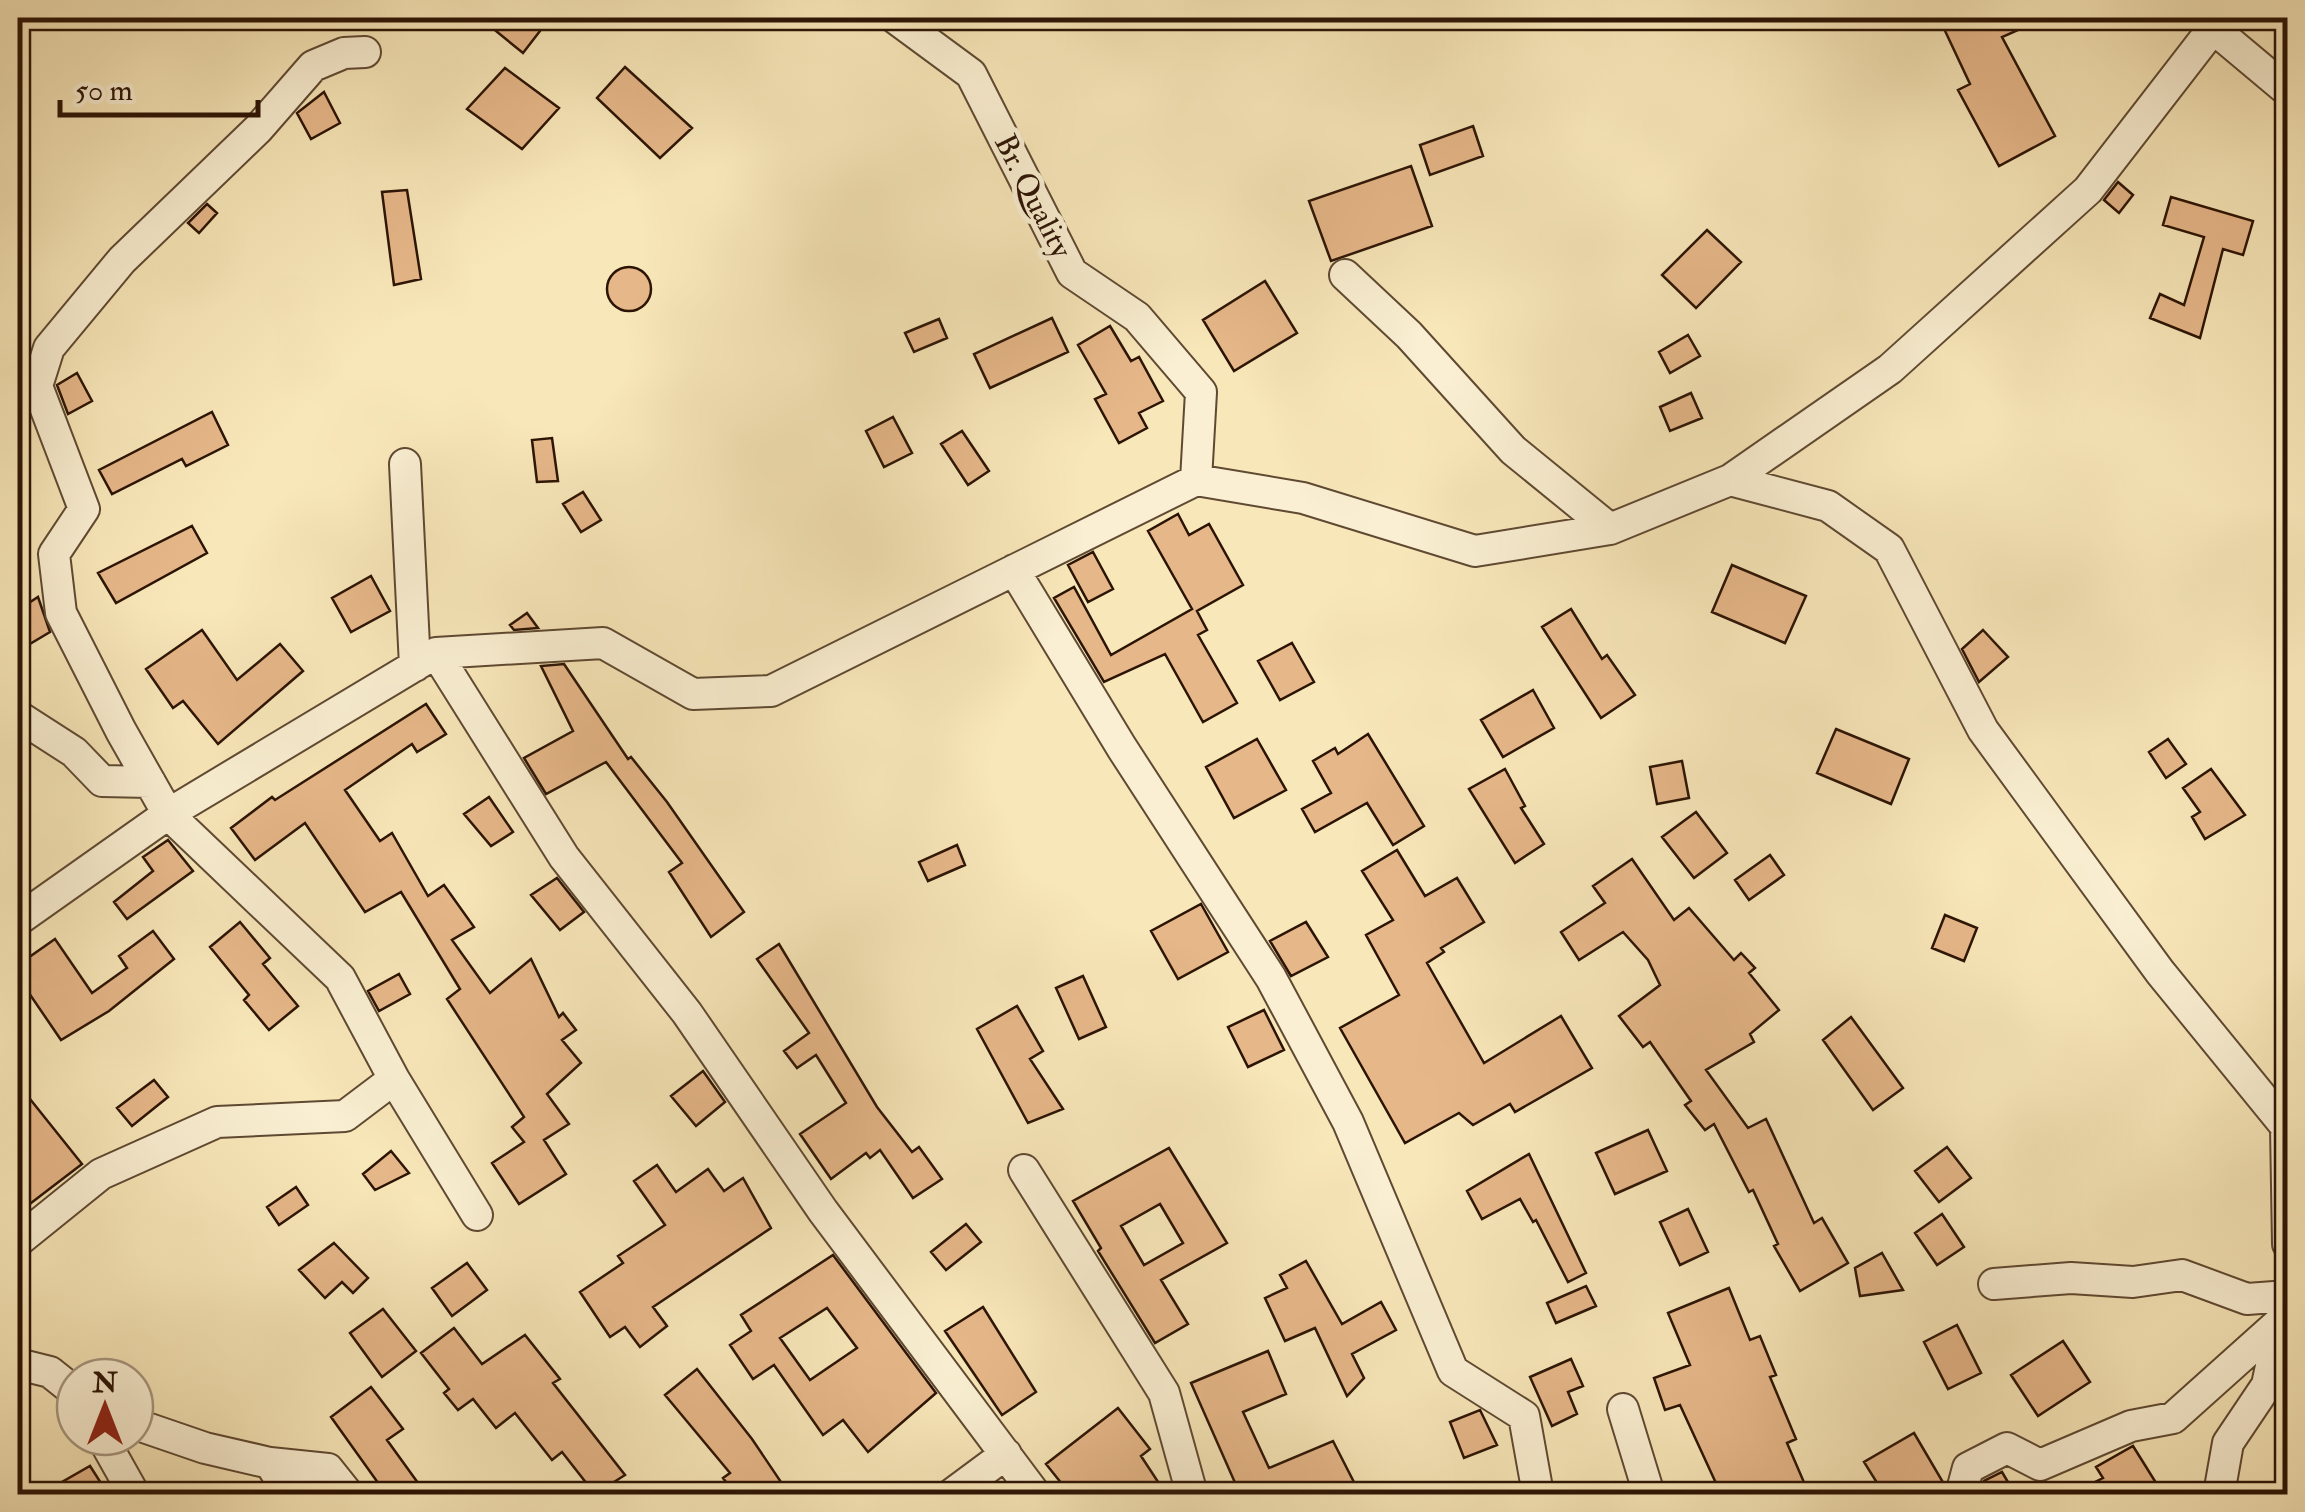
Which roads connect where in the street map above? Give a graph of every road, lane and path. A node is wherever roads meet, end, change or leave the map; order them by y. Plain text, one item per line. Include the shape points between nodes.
1 (895, 18) edge
2 (2217, 23) edge
3 (366, 52) dead end
4 (2288, 91) edge
5 (1344, 275) dead end
6 (406, 464) dead end
7 (1196, 480) junction
8 (1730, 480) junction
9 (1610, 528) junction
10 (1014, 570) junction
11 (426, 659) junction
12 (18, 716) edge
13 (150, 782) junction
14 (168, 814) junction
15 (18, 920) edge
16 (394, 1079) junction
17 (2287, 1128) edge
18 (1024, 1170) dead end
19 (477, 1216) dead end
20 (18, 1241) edge
21 (2288, 1244) edge
22 (1994, 1284) dead end
23 (2285, 1310) edge
24 (18, 1364) edge
25 (55, 1376) edge
26 (1622, 1408) dead end
27 (155, 1431) edge
28 (1006, 1454) junction
29 (113, 1457) edge
30 (270, 1462) junction
31 (134, 1494) edge
32 (289, 1494) edge
33 (348, 1494) edge
34 (952, 1494) edge
35 (1035, 1494) edge
36 (1192, 1494) edge
37 (1538, 1494) edge
38 (1650, 1494) edge
39 (1961, 1494) edge
40 (2219, 1494) edge

1 - 7 street, Br. Quality via 970,74 1072,273 1137,317 1201,392
2 - 4 street
2 - 8 street via 2088,190 1890,369
3 - 13 street via 312,66 122,260 49,348 38,386 84,508 54,554 61,613
5 - 9 street via 1409,335 1513,450
6 - 11 street
7 - 9 street via 1303,498 1476,551
7 - 10 street
8 - 9 street
8 - 17 street via 1828,506 1889,548 1983,730 2149,958
10 - 11 street via 771,691 692,694 604,643
10 - 37 street via 1270,978 1348,1122 1453,1371 1524,1416
11 - 14 street
11 - 28 street via 564,857
12 - 13 street via 74,752 102,780
13 - 14 street
14 - 15 street
14 - 16 street via 340,978
16 - 19 street
16 - 20 street via 345,1116 216,1122 101,1174
17 - 21 street
18 - 36 street via 1164,1393
22 - 23 street via 2182,1275
23 - 39 street via 2173,1418 2131,1426 2040,1465 2006,1448 1968,1468
23 - 40 street via 2267,1385 2228,1442
24 - 25 street
26 - 38 street
27 - 30 street
28 - 34 street
28 - 35 street
29 - 31 street
30 - 32 street
30 - 33 street via 328,1469

